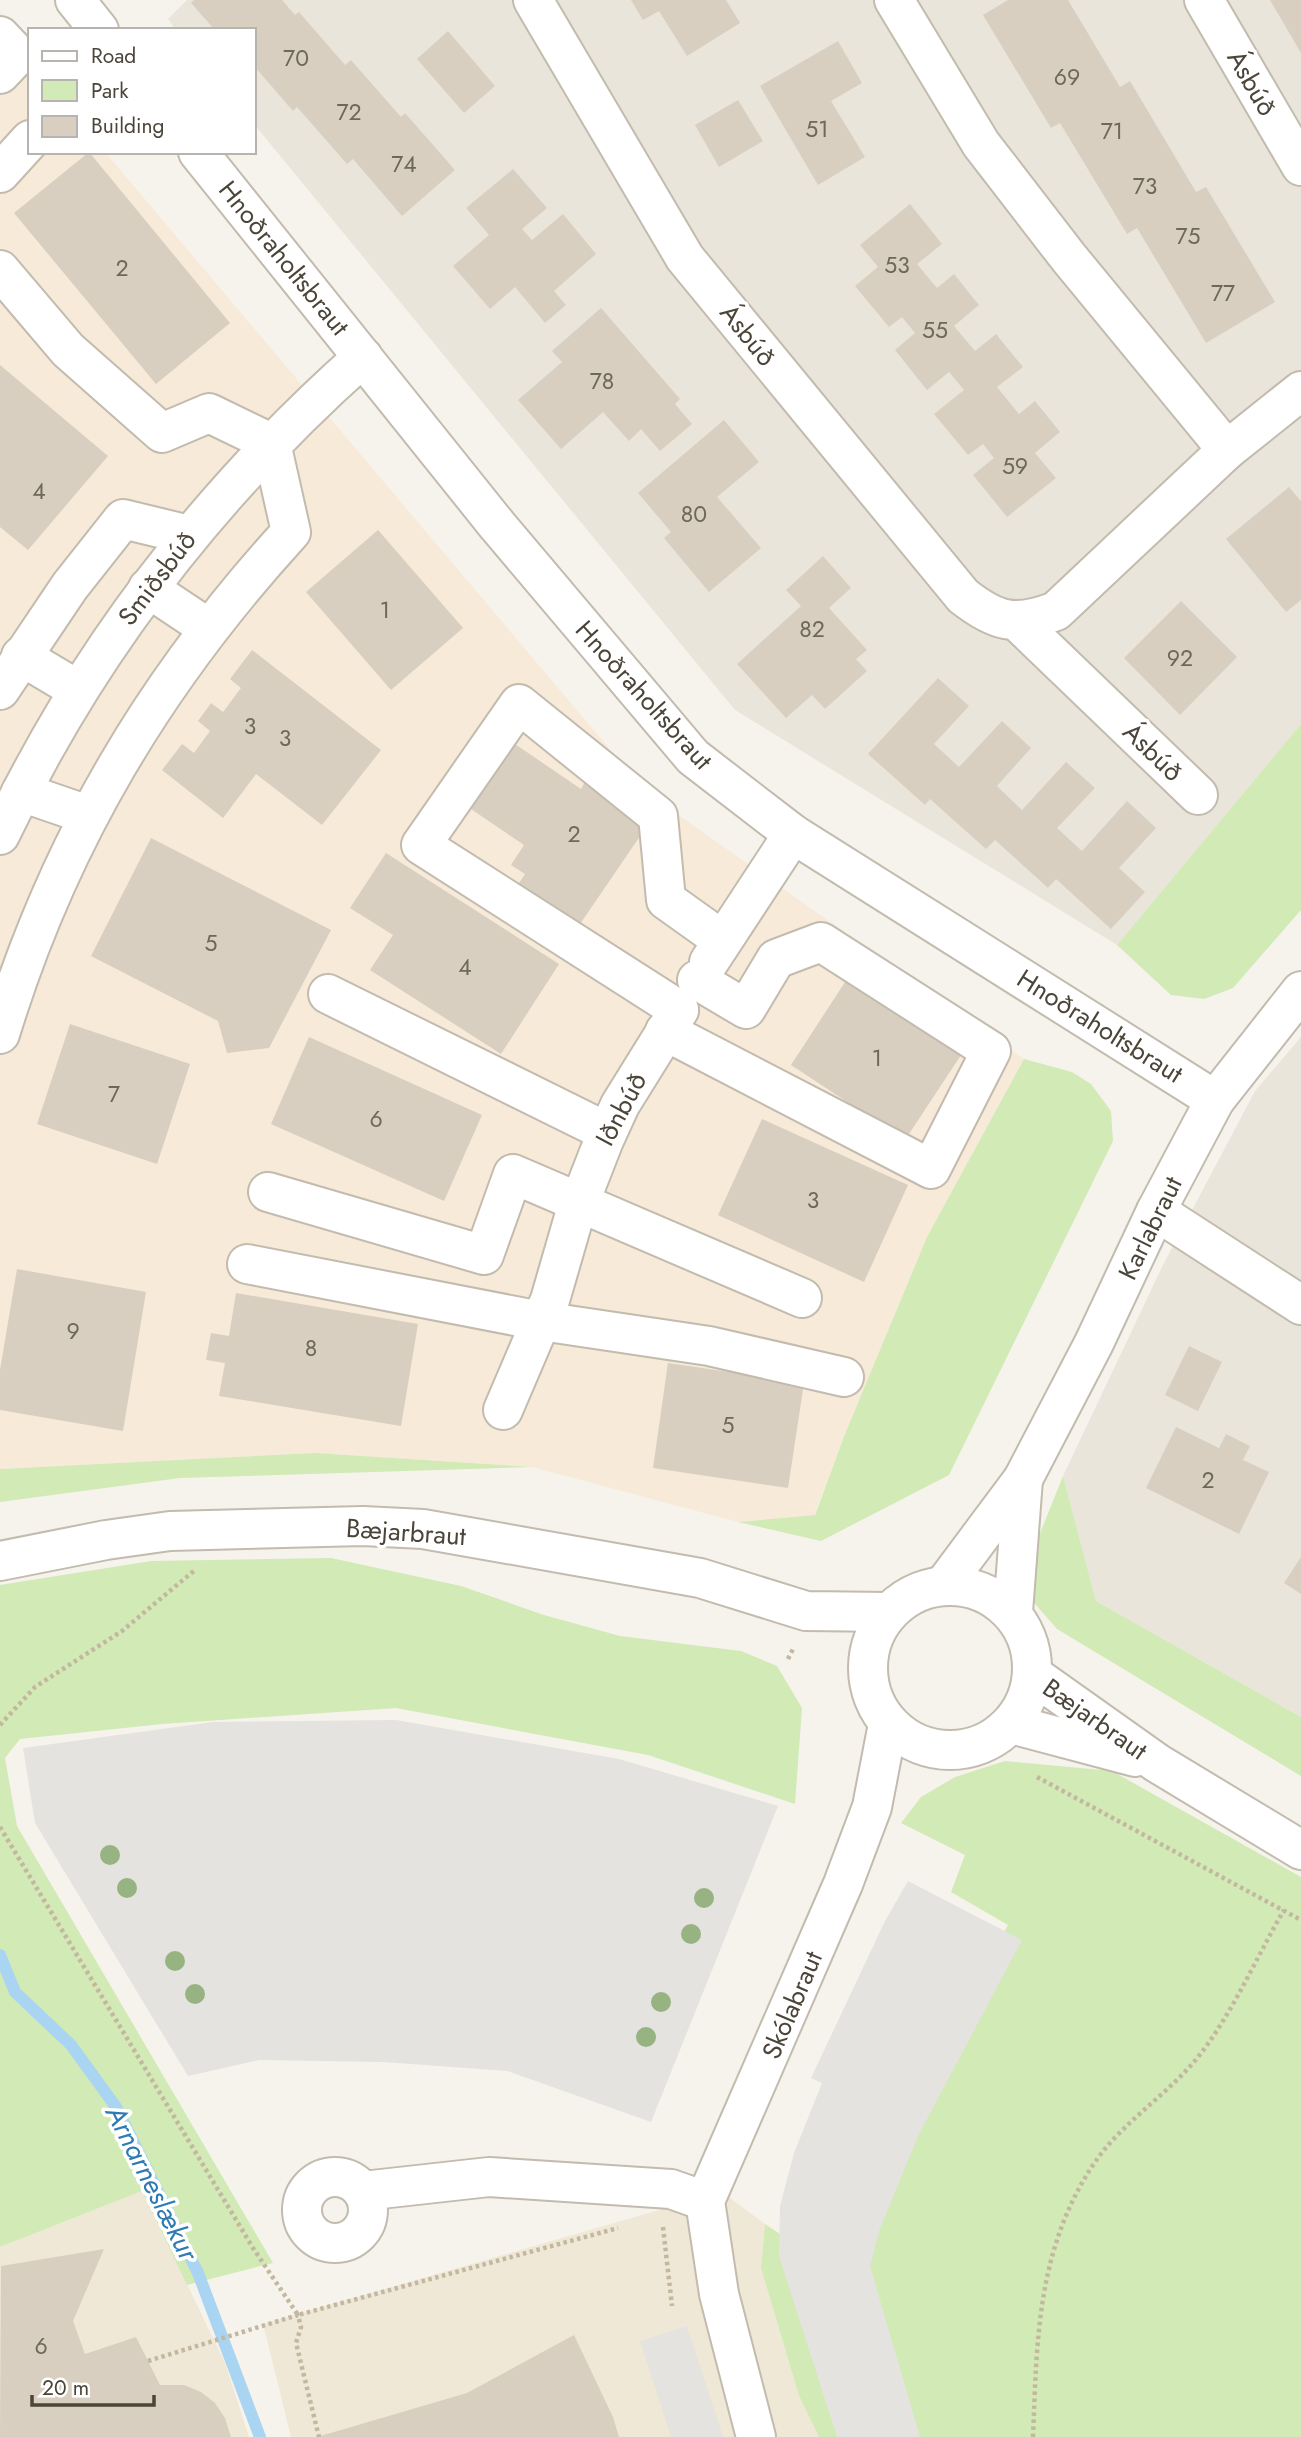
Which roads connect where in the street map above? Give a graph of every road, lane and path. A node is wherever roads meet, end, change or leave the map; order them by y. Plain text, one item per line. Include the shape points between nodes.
1 (75, 0) edge
2 (533, 0) edge
3 (894, 0) edge
4 (1204, 0) edge
5 (97, 28) edge
6 (0, 36) edge
7 (0, 74) edge
8 (28, 142) edge
9 (200, 154) edge
10 (1301, 166) edge
11 (0, 173) edge
12 (0, 270) edge
13 (363, 357) junction
14 (1301, 391) edge
15 (271, 443) junction
16 (1227, 450) junction
17 (190, 535) junction
18 (148, 588) junction
19 (1017, 621) junction
20 (208, 628) junction
21 (21, 656) junction
22 (0, 690) edge
23 (78, 690) junction
24 (21, 792) junction
25 (1198, 795) dead end
26 (88, 815) junction
27 (793, 834) junction
28 (0, 835) edge
29 (722, 940) junction
30 (7, 988) edge
31 (1301, 991) edge
32 (328, 994) dead end
33 (680, 1007) junction
34 (0, 1034) edge
35 (1215, 1100) junction
36 (607, 1132) junction
37 (268, 1192) dead end
38 (580, 1200) junction
39 (1156, 1211) junction
40 (247, 1264) dead end
41 (802, 1298) dead end
42 (1301, 1305) edge
43 (541, 1321) junction
44 (844, 1377) dead end
45 (503, 1410) dead end
46 (1023, 1479) junction
47 (0, 1561) edge
48 (201, 1565) dead end
49 (944, 1585) junction
50 (806, 1611) junction
51 (888, 1612) junction
52 (1013, 1612) junction
53 (794, 1647) dead end
54 (788, 1659) dead end
55 (867, 1661) junction
56 (1033, 1675) junction
57 (888, 1724) junction
58 (1011, 1724) junction
59 (0, 1725) edge
60 (934, 1749) junction
61 (1157, 1763) junction
62 (1037, 1777) dead end
63 (872, 1807) junction
64 (0, 1827) edge
65 (1301, 1850) edge
66 (1284, 1910) junction
67 (1301, 1920) edge
68 (363, 2191) dead end
69 (705, 2201) junction
70 (659, 2220) dead end
71 (621, 2227) dead end
72 (672, 2306) dead end
73 (298, 2315) junction
74 (148, 2361) dead end
75 (319, 2437) edge
76 (755, 2437) edge
77 (1033, 2437) edge

1 - 5 street
2 - 19 street, Ásbúð via 685,258 962,596 984,612
3 - 16 street via 981,144
4 - 10 street, Ásbúð
6 - 7 street via 18,55
8 - 11 street
9 - 13 street, Hnoðraholtsbraut
12 - 15 street via 68,350 162,433 209,413
13 - 15 street, Smiðsbúð
13 - 27 street, Hnoðraholtsbraut via 497,525 693,757
14 - 16 street, Ásbúð
15 - 17 street, Smiðsbúð
15 - 20 street via 291,532
16 - 19 street, Ásbúð via 1056,611
17 - 18 street, Smiðsbúð
17 - 21 street via 123,519
18 - 20 street
18 - 23 street, Smiðsbúð
19 - 25 street, Ásbúð
20 - 26 street via 158,698
21 - 22 street
21 - 23 street
23 - 24 street, Smiðsbúð
24 - 26 street
24 - 28 street, Smiðsbúð
26 - 30 street
27 - 29 street, Iðnbúð
27 - 35 street, Hnoðraholtsbraut
29 - 33 street, Iðnbúð
29 - 33 street via 666,900 658,816 519,704 421,845
30 - 34 street
31 - 35 street, Karlabraut
32 - 36 street
33 - 33 street via 931,1169 991,1051 821,942 776,959 746,1009
33 - 36 street, Iðnbúð
35 - 39 street, Karlabraut
36 - 38 street, Iðnbúð
37 - 38 street via 484,1255 513,1174
38 - 41 street
38 - 43 street, Iðnbúð
39 - 42 street
39 - 46 street, Karlabraut
40 - 43 street
43 - 44 street via 709,1346
43 - 45 street, Iðnbúð
46 - 49 street, Karlabraut
46 - 52 street, Karlabraut
47 - 50 street, Bæjarbraut via 170,1531 423,1529 700,1578
48 - 59 path via 122,1631 35,1687
49 - 51 street via 918,1591
49 - 52 street via 977,1589
50 - 51 street, Bæjarbraut
50 - 55 street, Bæjarbraut
51 - 55 street via 874,1634
52 - 56 street, Bæjarbraut via 1032,1651
53 - 54 path
55 - 57 street via 872,1695
56 - 58 street, Bæjarbraut via 1026,1703
56 - 61 street, Bæjarbraut
57 - 60 street, Bæjarbraut
57 - 63 street, Skólabraut
58 - 60 street, Bæjarbraut via 981,1745
58 - 61 street, Bæjarbraut
60 - 63 street, Skólabraut
61 - 65 street, Bæjarbraut
62 - 66 path
63 - 69 street, Skólabraut via 781,2033
64 - 73 path
66 - 67 path
66 - 77 path via 1229,2015 1199,2056 1096,2162 1069,2210 1051,2257 1037,2324
68 - 69 street via 489,2177 671,2189
69 - 76 street via 719,2294
70 - 72 path
71 - 73 path
73 - 74 path
73 - 75 path via 301,2326 296,2343

